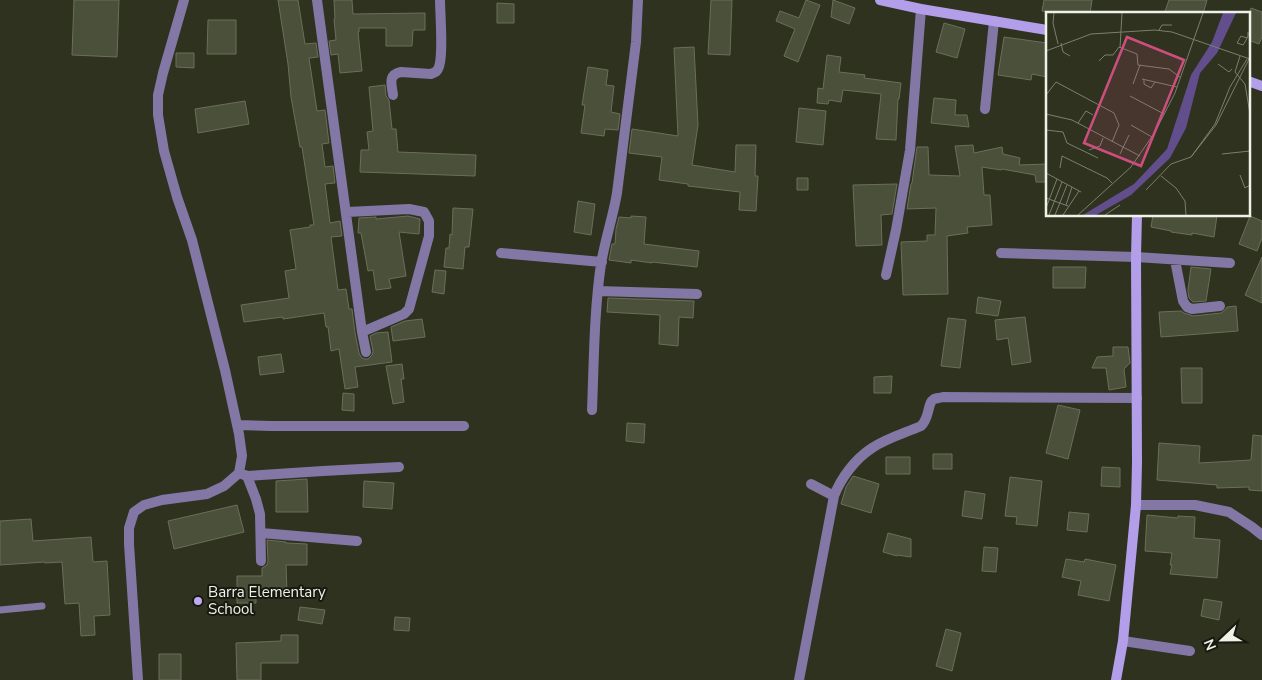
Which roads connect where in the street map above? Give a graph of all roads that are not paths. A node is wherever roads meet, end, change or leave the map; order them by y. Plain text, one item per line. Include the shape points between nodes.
1 (184, 0) edge
2 (318, 0) edge
3 (440, 0) edge
4 (638, 0) edge
5 (880, 0) edge
6 (921, 9) junction
7 (994, 21) junction
8 (1046, 30) edge
9 (1250, 82) edge
10 (1262, 86) edge
11 (393, 95) dead end
12 (985, 109) dead end
13 (347, 212) junction
14 (1137, 216) edge
15 (501, 253) dead end
16 (1001, 254) dead end
17 (1136, 258) junction
18 (1175, 260) junction
19 (602, 262) junction
20 (1230, 263) dead end
21 (886, 275) dead end
22 (598, 291) junction
23 (697, 294) dead end
24 (1220, 306) dead end
25 (362, 332) junction
26 (366, 352) dead end
27 (1137, 398) junction
28 (592, 410) dead end
29 (237, 425) junction
30 (464, 426) dead end
31 (399, 467) dead end
32 (243, 475) junction
33 (811, 484) dead end
34 (834, 496) junction
35 (1136, 505) junction
36 (260, 533) junction
37 (1262, 535) edge
38 (357, 541) dead end
39 (261, 561) dead end
40 (42, 606) dead end
41 (0, 610) edge
42 (1123, 641) junction
43 (1190, 651) dead end
44 (138, 680) edge
45 (799, 680) edge
46 (1116, 680) edge

1 - 29 street via 158,95 158,115 164,151 192,240
2 - 13 street
3 - 11 street via 439,68 431,74 396,73 391,79
4 - 19 street via 636,42 617,193
5 - 6 street
6 - 7 street
6 - 21 street via 910,150
7 - 8 street
7 - 12 street
9 - 10 street
13 - 25 street
13 - 25 street via 409,209 424,212 429,221 429,236 408,309 404,314
14 - 17 street
15 - 19 street
16 - 17 street
17 - 18 street
17 - 27 street
18 - 20 street
18 - 24 street via 1183,301 1187,306 1192,309
19 - 22 street
22 - 23 street
22 - 28 street
25 - 26 street
27 - 34 street via 934,400 930,403 926,422 871,448 842,479
27 - 35 street
29 - 30 street
29 - 32 street
31 - 32 street
32 - 36 street via 256,499
32 - 44 street via 207,494 162,500 134,512 129,544
33 - 34 street
34 - 45 street
35 - 37 street via 1195,505 1229,512
35 - 42 street
36 - 38 street
36 - 39 street
40 - 41 lane
42 - 43 street
42 - 46 street

